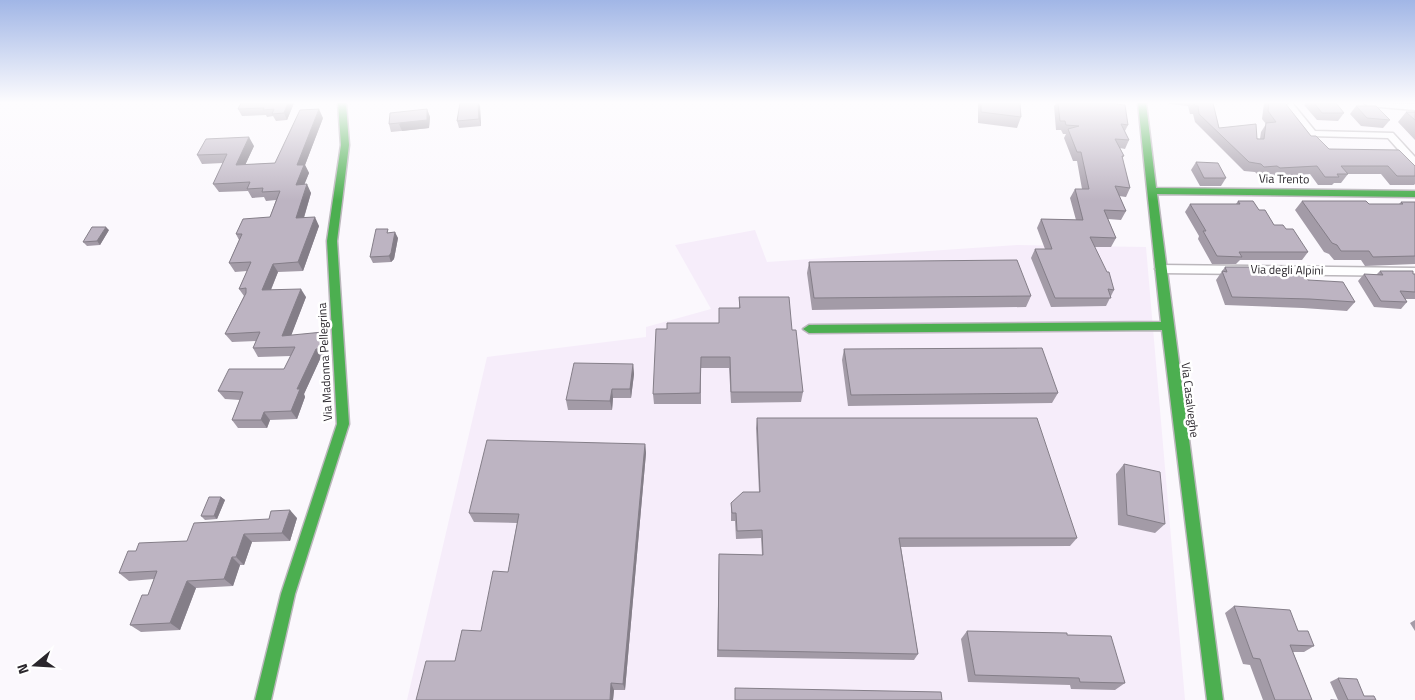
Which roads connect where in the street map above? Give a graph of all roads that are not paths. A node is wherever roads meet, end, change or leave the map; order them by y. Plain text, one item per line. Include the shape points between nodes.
1 (344, 136) edge
2 (1146, 136) edge
3 (1391, 136) edge
4 (1415, 163) edge
5 (1153, 192) junction
6 (1415, 194) edge
7 (1160, 269) junction
8 (1415, 272) edge
9 (1167, 326) junction
10 (809, 329) dead end
11 (263, 700) edge
12 (1215, 700) edge

1 - 11 street, Via Madonna Pellegrina via 332,241 343,424 288,594
2 - 5 street, Via Casalveghe
3 - 4 street
5 - 6 street, Via Trento
5 - 7 street, Via Casalveghe
7 - 8 street, Via degli Alpini
7 - 9 street, Via Casalveghe
9 - 10 street
9 - 12 street, Via Casalveghe

